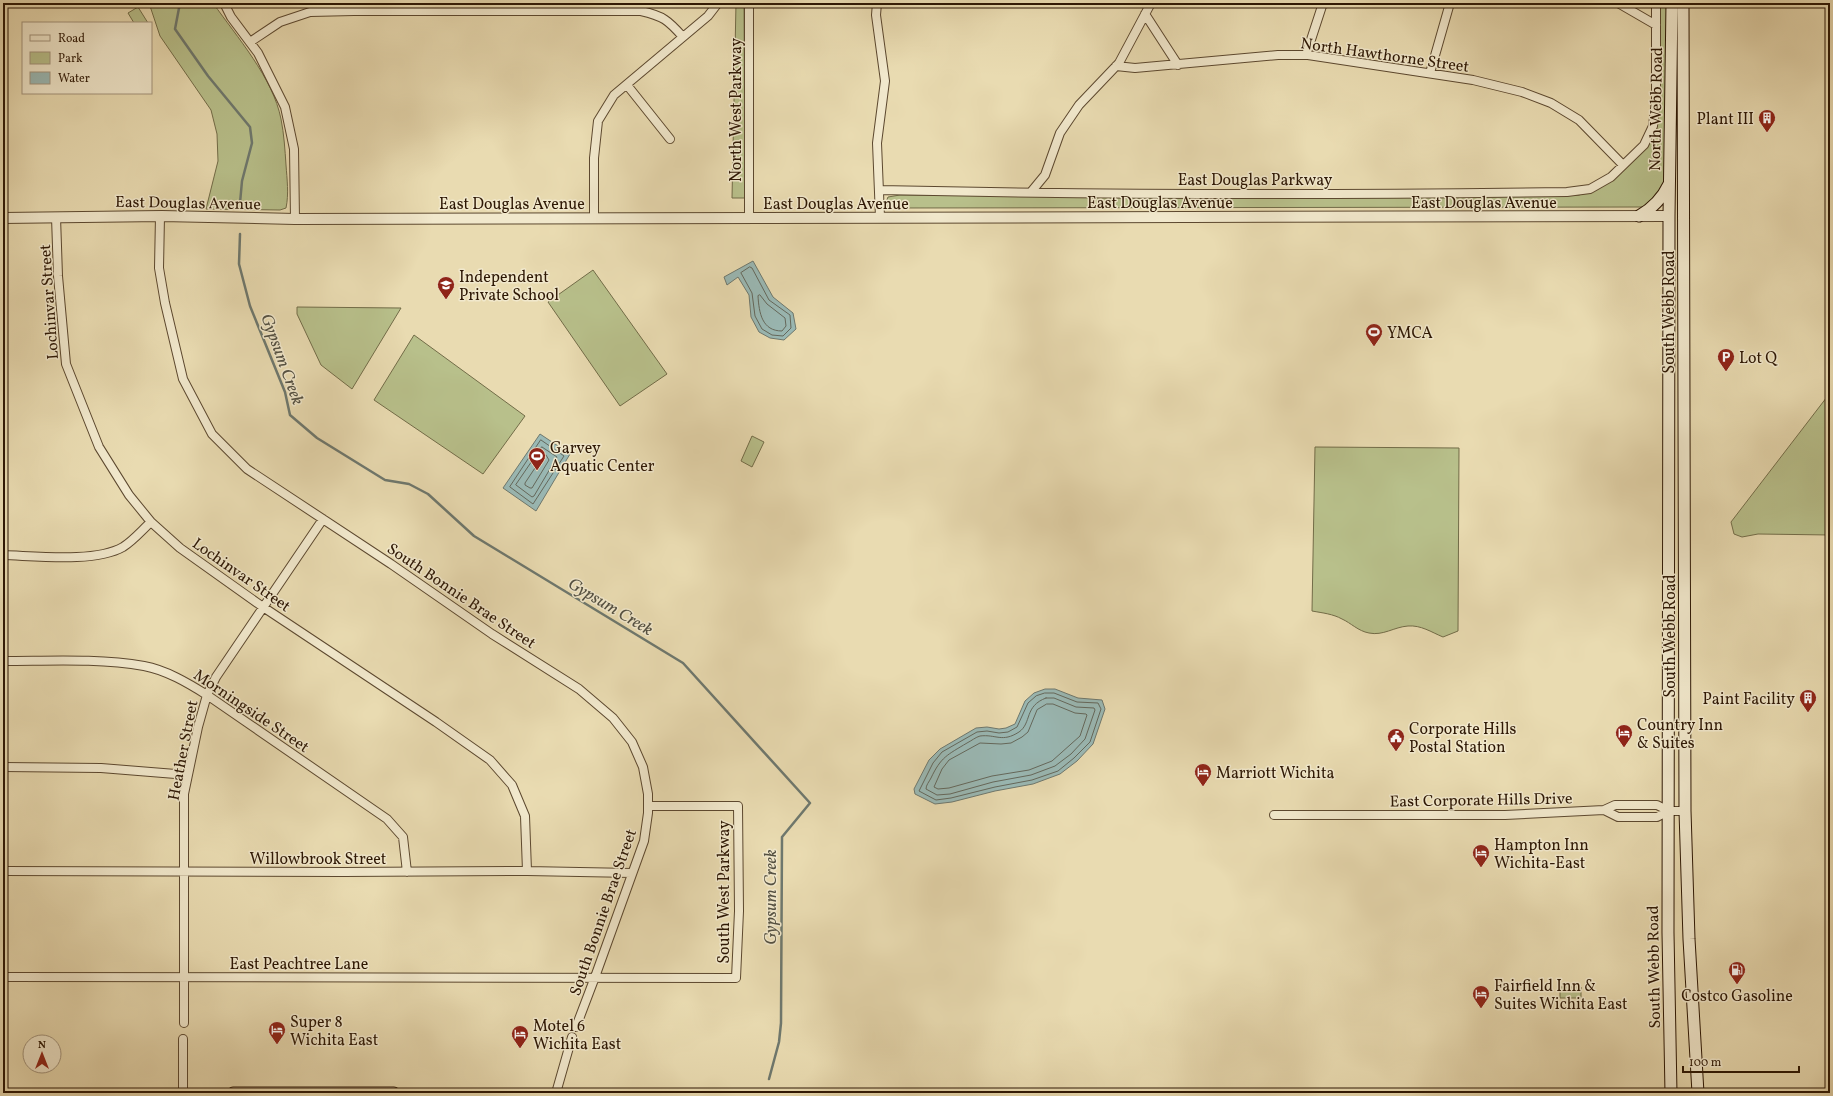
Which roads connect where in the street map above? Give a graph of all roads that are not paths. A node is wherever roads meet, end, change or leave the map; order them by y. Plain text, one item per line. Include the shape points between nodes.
1 (224, 3) edge
2 (718, 3) edge
3 (749, 3) edge
4 (877, 3) edge
5 (1151, 3) edge
6 (1323, 3) edge
7 (1450, 3) edge
8 (1618, 3) edge
9 (1656, 3) edge
10 (1672, 3) edge
11 (1683, 3) edge
12 (1145, 14) junction
13 (1656, 24) junction
14 (683, 37) junction
15 (250, 42) junction
16 (1306, 55) junction
17 (1178, 65) junction
18 (1116, 66) junction
19 (1430, 72) junction
20 (627, 85) junction
21 (670, 139) dead end
22 (1623, 165) junction
23 (1670, 182) junction
24 (879, 190) junction
25 (1031, 192) junction
26 (1683, 202) junction
27 (160, 216) junction
28 (1639, 216) junction
29 (1669, 216) junction
30 (56, 217) junction
31 (3, 218) edge
32 (594, 218) junction
33 (749, 218) junction
34 (880, 218) junction
35 (295, 219) junction
36 (1684, 238) junction
37 (1669, 495) junction
38 (1684, 495) junction
39 (323, 519) junction
40 (151, 522) junction
41 (3, 555) edge
42 (263, 607) junction
43 (3, 661) edge
44 (207, 695) junction
45 (3, 767) edge
46 (188, 775) junction
47 (648, 806) junction
48 (1604, 810) junction
49 (1669, 811) junction
50 (1685, 811) junction
51 (1274, 815) dead end
52 (3, 870) edge
53 (184, 871) junction
54 (527, 871) junction
55 (408, 872) junction
56 (632, 873) junction
57 (3, 977) edge
58 (596, 977) junction
59 (183, 978) junction
60 (736, 978) joint
61 (184, 1023) dead end
62 (576, 1027) dead end
63 (572, 1037) dead end
64 (183, 1039) dead end
65 (183, 1093) edge
66 (233, 1093) edge
67 (394, 1093) edge
68 (556, 1093) edge
69 (1671, 1093) edge
70 (1698, 1093) edge

1 - 15 street
2 - 14 street via 708,16
3 - 33 street, North West Parkway
4 - 24 street via 876,15 885,81 877,143
5 - 12 street
6 - 16 street
7 - 19 street
8 - 13 street
9 - 13 street, East Douglas Parkway
10 - 23 main road, North Webb Road
11 - 26 main road, North Webb Road
12 - 17 street
12 - 18 street
13 - 22 street, East Douglas Parkway via 1656,100 1653,126 1644,145
14 - 15 street via 671,23 660,16 641,11 362,11 310,12 280,22
14 - 20 street
15 - 35 street via 286,107 294,149
16 - 17 street, North Hawthorne Street via 1278,55
16 - 19 street, North Hawthorne Street
17 - 18 street, North Hawthorne Street via 1136,68
18 - 25 street via 1079,105 1060,133 1045,175
19 - 22 street, North Hawthorne Street via 1522,92 1551,103 1579,120
20 - 21 street
20 - 32 street via 614,96 598,121 594,158
22 - 25 street, East Douglas Parkway via 1612,177 1590,189 1567,192
23 - 28 main road via 1654,207
23 - 29 main road, North Webb Road
24 - 25 street, East Douglas Parkway
24 - 34 street
26 - 29 main road via 1680,208
26 - 36 main road, South Webb Road
27 - 30 street, East Douglas Avenue
27 - 35 street, East Douglas Avenue
27 - 39 street, South Bonnie Brae Street via 159,268 183,379 212,434 246,469
28 - 29 street, East Douglas Avenue
28 - 34 street, East Douglas Avenue
29 - 36 main road
29 - 37 main road, South Webb Road
30 - 31 street, East Douglas Avenue
30 - 40 street, Lochinvar Street via 58,276 66,364 99,447 129,496
32 - 33 street, East Douglas Avenue
32 - 35 street, East Douglas Avenue
33 - 34 street, East Douglas Avenue
36 - 38 main road, South Webb Road
37 - 38 main road
37 - 49 main road, South Webb Road
38 - 50 main road, South Webb Road
39 - 42 street, Heather Street
39 - 47 street, South Bonnie Brae Street via 492,634 579,689 613,718 632,742 643,767
40 - 41 street via 123,547 108,553 87,556
40 - 42 street, Lochinvar Street via 180,548
42 - 44 street, Heather Street via 216,677
42 - 54 street, Lochinvar Street via 490,760 512,785 524,816
43 - 44 street, Morningside Street via 108,662 145,666 182,680
44 - 46 street, Heather Street
44 - 55 street, Morningside Street via 387,819 403,837
45 - 46 street via 101,768
46 - 53 street, Heather Street via 184,794
47 - 56 street, South Bonnie Brae Street via 644,841
47 - 60 street, South West Parkway via 738,806
48 - 49 street via 1615,805 1657,805
48 - 49 street, East Corporate Hills Drive via 1618,817 1657,817
48 - 51 street, East Corporate Hills Drive via 1505,815
49 - 50 street, East Corporate Hills Drive
49 - 69 main road, South Webb Road
50 - 70 main road, South Webb Road
52 - 53 street, Willowbrook Street
53 - 55 street, Willowbrook Street
53 - 59 street, Heather Street
54 - 55 street, Willowbrook Street
54 - 56 street, Willowbrook Street
56 - 58 street, South Bonnie Brae Street
57 - 59 street, East Peachtree Lane
58 - 59 street, East Peachtree Lane
58 - 60 street, East Peachtree Lane
58 - 62 street, South Bonnie Brae Street
59 - 61 street, Heather Street
63 - 68 street
64 - 65 street
66 - 67 main road

